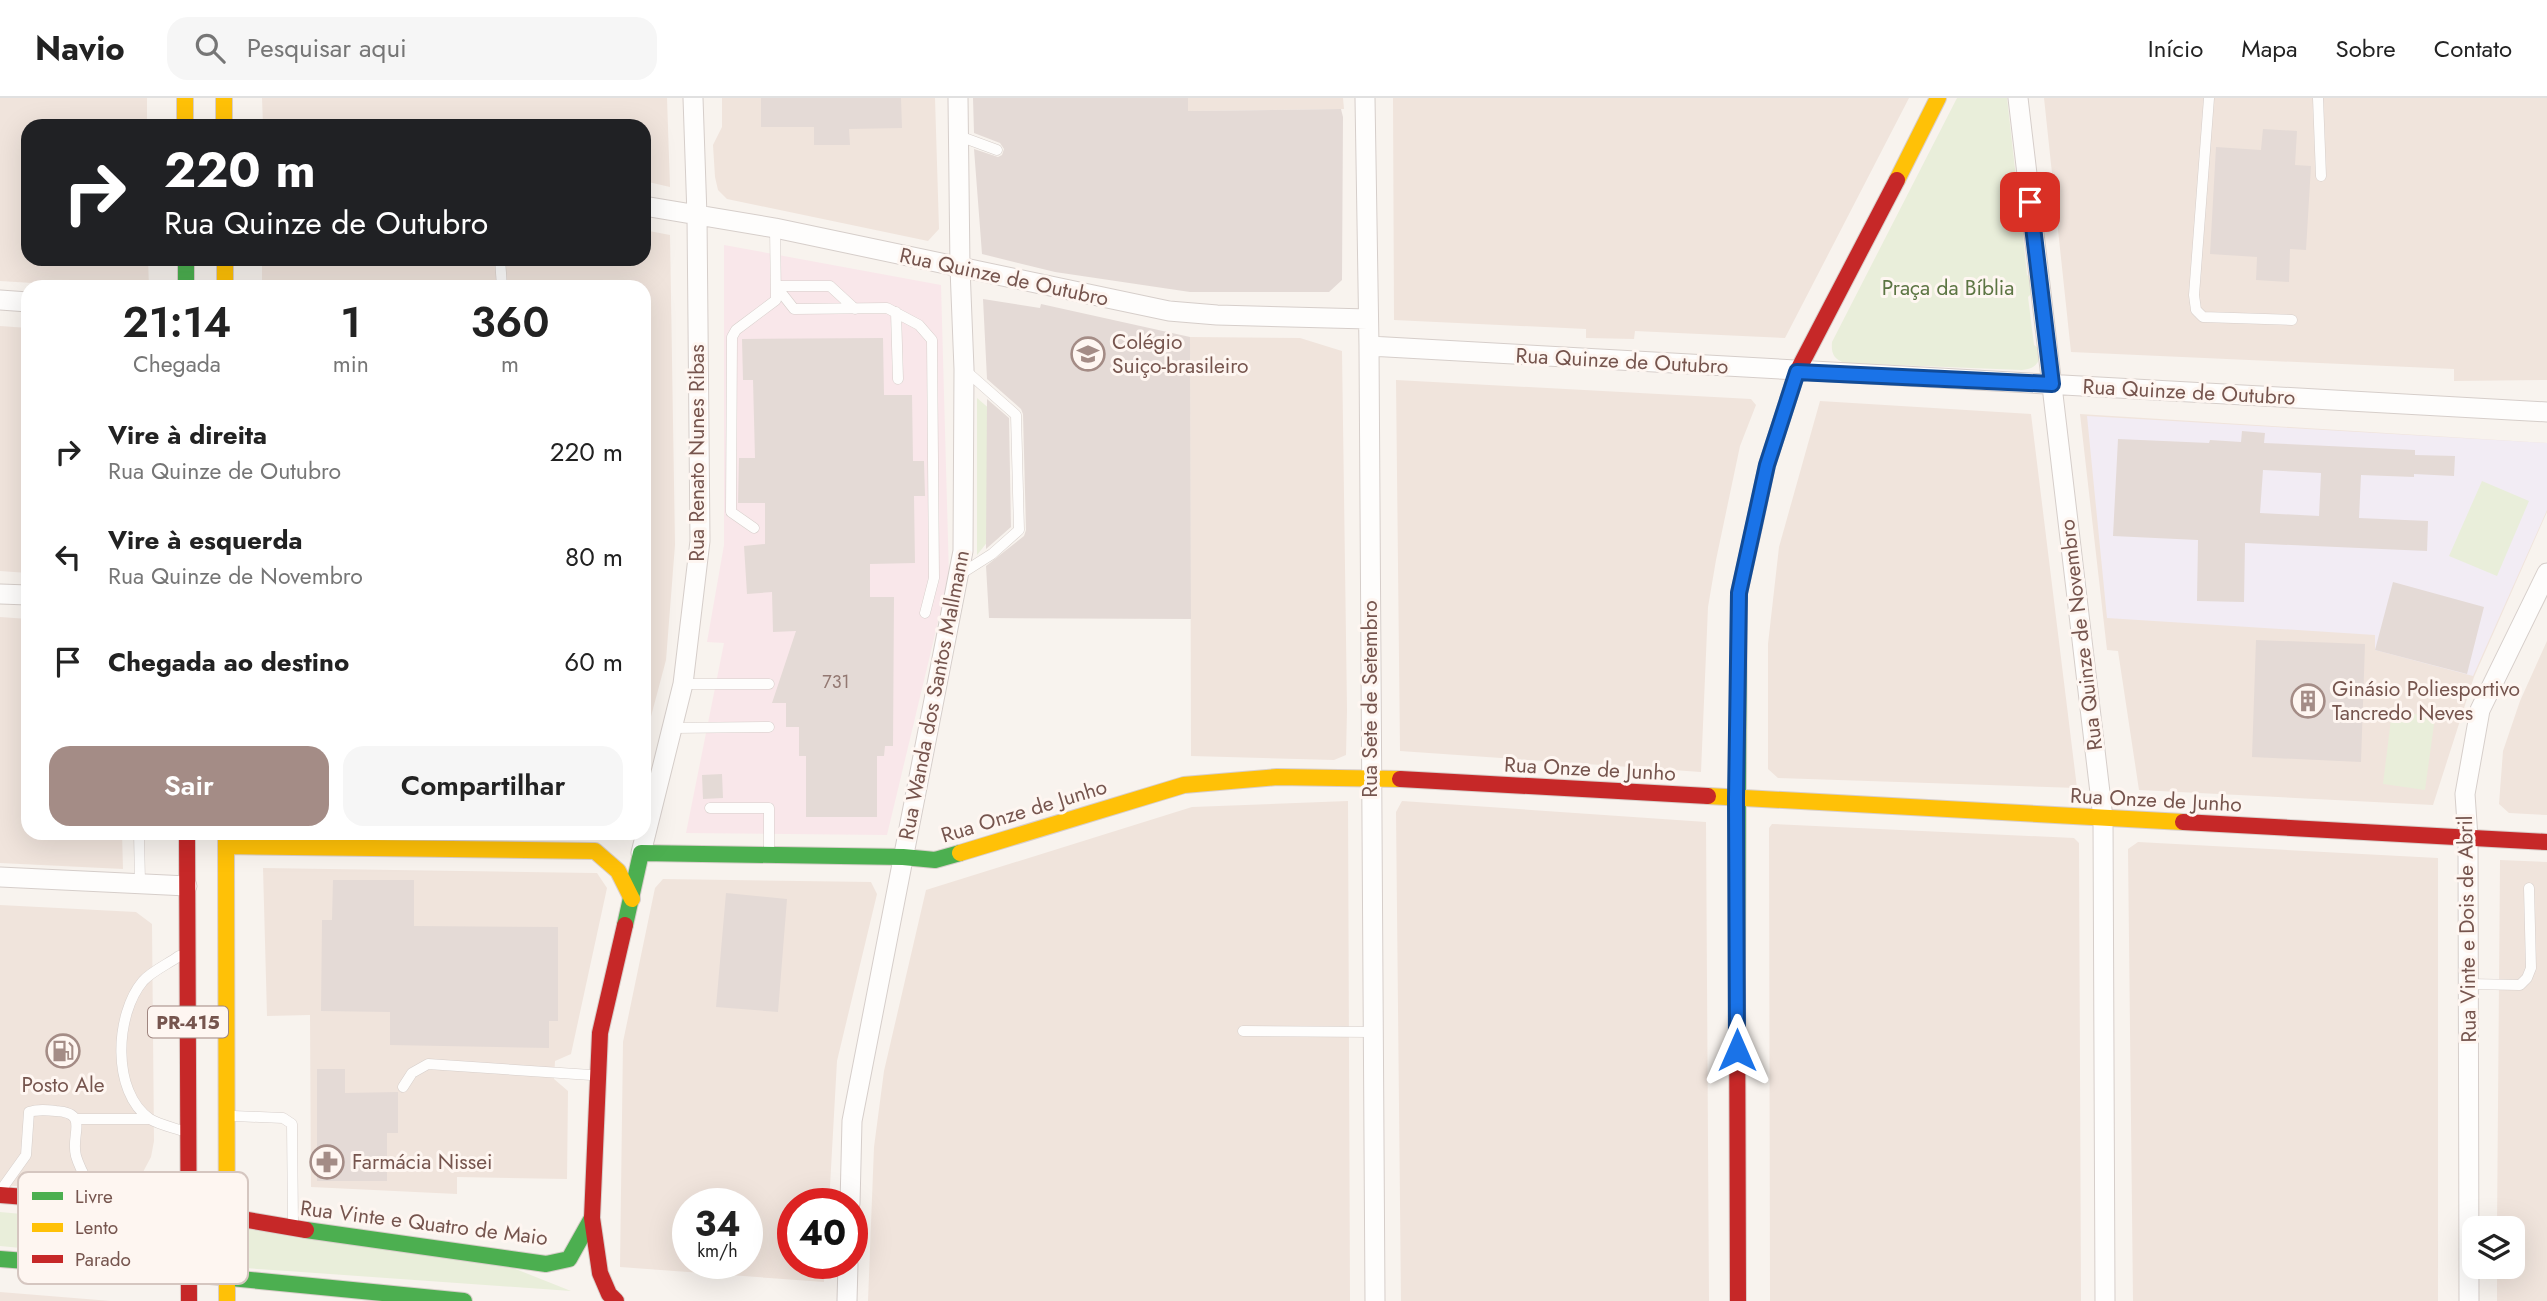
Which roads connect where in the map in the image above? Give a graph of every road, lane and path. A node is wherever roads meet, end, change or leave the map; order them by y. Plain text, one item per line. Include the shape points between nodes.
1 (185, 98) edge
2 (224, 98) edge
3 (693, 98) edge
4 (958, 98) edge
5 (1365, 98) edge
6 (1938, 98) edge
7 (2018, 98) edge
8 (2209, 98) edge
9 (2318, 98) edge
10 (186, 119) edge
11 (224, 119) edge
12 (958, 136) junction
13 (997, 150) dead end
14 (2321, 176) dead end
15 (651, 207) edge
16 (697, 216) junction
17 (775, 228) junction
18 (960, 268) junction
19 (776, 286) junction
20 (0, 300) edge
21 (21, 302) edge
22 (855, 309) junction
23 (896, 312) junction
24 (1368, 319) junction
25 (2292, 320) dead end
26 (1369, 346) junction
27 (964, 369) junction
28 (1797, 372) junction
29 (898, 379) dead end
30 (2052, 384) junction
31 (2547, 412) edge
32 (754, 528) dead end
33 (2547, 573) edge
34 (958, 576) junction
35 (0, 594) edge
36 (21, 595) edge
37 (925, 613) dead end
38 (683, 684) junction
39 (769, 684) dead end
40 (769, 727) dead end
41 (673, 728) junction
42 (1370, 777) junction
43 (1736, 799) junction
44 (710, 807) dead end
45 (651, 817) edge
46 (2103, 818) junction
47 (2468, 838) junction
48 (139, 840) edge
49 (187, 840) edge
50 (226, 840) edge
51 (645, 840) edge
52 (2547, 842) edge
53 (642, 853) junction
54 (769, 855) junction
55 (903, 857) junction
56 (0, 877) edge
57 (140, 883) junction
58 (187, 887) junction
59 (2529, 888) dead end
60 (632, 899) junction
61 (188, 950) junction
62 (2469, 984) junction
63 (1244, 1031) dead end
64 (1371, 1032) junction
65 (597, 1075) junction
66 (403, 1087) dead end
67 (227, 1116) junction
68 (76, 1119) junction
69 (149, 1119) junction
70 (188, 1133) junction
71 (83, 1172) edge
72 (189, 1172) edge
73 (228, 1172) edge
74 (850, 1188) edge
75 (0, 1193) edge
76 (18, 1195) edge
77 (592, 1217) junction
78 (248, 1220) edge
79 (293, 1228) junction
80 (0, 1259) edge
81 (18, 1260) edge
82 (848, 1279) edge
83 (248, 1281) edge
84 (410, 1298) edge
85 (464, 1301) edge
86 (615, 1301) edge
87 (847, 1301) edge
88 (1375, 1301) edge
89 (1738, 1301) edge
90 (2105, 1301) edge
91 (2469, 1301) edge

1 - 10 main road
2 - 11 main road
3 - 16 street, Rua Renato Nunes Ribas
4 - 12 street, Rua Wanda dos Santos Mallmann
5 - 24 street, Rua Sete de Setembro
6 - 28 main road
7 - 30 street, Rua Quinze de Novembro
8 - 25 lane via 2196,310 2203,317
9 - 14 lane
12 - 13 lane
12 - 18 street, Rua Wanda dos Santos Mallmann
15 - 16 street, Rua Quinze de Outubro
16 - 17 street, Rua Quinze de Outubro
16 - 38 street, Rua Renato Nunes Ribas via 700,541
17 - 18 street, Rua Quinze de Outubro
17 - 19 lane
18 - 24 street, Rua Quinze de Outubro via 1169,311
18 - 27 street, Rua Wanda dos Santos Mallmann
19 - 22 lane via 830,286
19 - 22 lane via 794,309
19 - 32 lane via 776,300 732,337 731,512
20 - 21 street
22 - 23 lane
23 - 29 lane
23 - 37 lane via 919,325 932,340 934,578
24 - 26 street, Rua Sete de Setembro
26 - 28 street, Rua Quinze de Outubro
26 - 42 street, Rua Sete de Setembro
27 - 34 street, Rua Wanda dos Santos Mallmann via 963,551
27 - 34 lane via 1016,415 1019,530
28 - 30 street, Rua Quinze de Outubro
28 - 43 main road via 1767,465 1739,593
30 - 31 street, Rua Quinze de Outubro
30 - 46 street, Rua Quinze de Novembro
33 - 47 street, Rua Vinte e Dois de Abril via 2480,710 2465,794
34 - 55 street, Rua Wanda dos Santos Mallmann
35 - 36 street
38 - 39 lane
38 - 41 street, Rua Renato Nunes Ribas
40 - 41 lane
41 - 45 street, Rua Renato Nunes Ribas
42 - 43 main road, Rua Onze de Junho
42 - 55 main road, Rua Onze de Junho via 1249,778 1184,785 935,860
42 - 64 street, Rua Sete de Setembro
43 - 46 main road, Rua Onze de Junho
43 - 89 main road
44 - 54 lane via 769,807
46 - 47 main road, Rua Onze de Junho
46 - 90 street, Rua Quinze de Novembro
47 - 52 main road, Rua Onze de Junho
47 - 62 street, Rua Vinte e Dois de Abril
48 - 57 lane
49 - 58 main road, PR-415
50 - 60 main road via 595,851 610,860
50 - 67 main road, PR-415
51 - 53 street, Rua Renato Nunes Ribas
53 - 54 main road, Rua Onze de Junho
53 - 60 main road, Rua Renato Nunes Ribas
54 - 55 main road, Rua Onze de Junho
55 - 74 street, Rua Wanda dos Santos Mallmann via 852,1121
56 - 57 street
57 - 58 street
58 - 61 main road, PR-415
59 - 62 lane via 2531,968 2527,978 2519,985
60 - 65 main road, Rua Renato Nunes Ribas via 600,1033
61 - 69 lane via 144,980 128,1006 121,1037 122,1069 131,1097
61 - 70 main road, PR-415
62 - 91 street, Rua Vinte e Dois de Abril
63 - 64 lane
64 - 88 street, Rua Sete de Setembro
65 - 66 lane via 428,1064 412,1073
65 - 77 main road, Rua Renato Nunes Ribas
67 - 73 main road, PR-415
67 - 79 lane via 282,1118 292,1124
68 - 69 lane
68 - 71 lane via 75,1150
68 - 75 lane via 69,1112 29,1112 26,1155
69 - 70 lane
70 - 72 main road, PR-415
75 - 76 main road, Rua Vinte e Quatro de Maio
77 - 79 main road, Rua Vinte e Quatro de Maio via 569,1258 546,1264
77 - 86 main road, Rua Renato Nunes Ribas via 600,1273
78 - 79 main road, Rua Vinte e Quatro de Maio
80 - 81 main road
82 - 87 street
83 - 84 main road
84 - 85 main road

